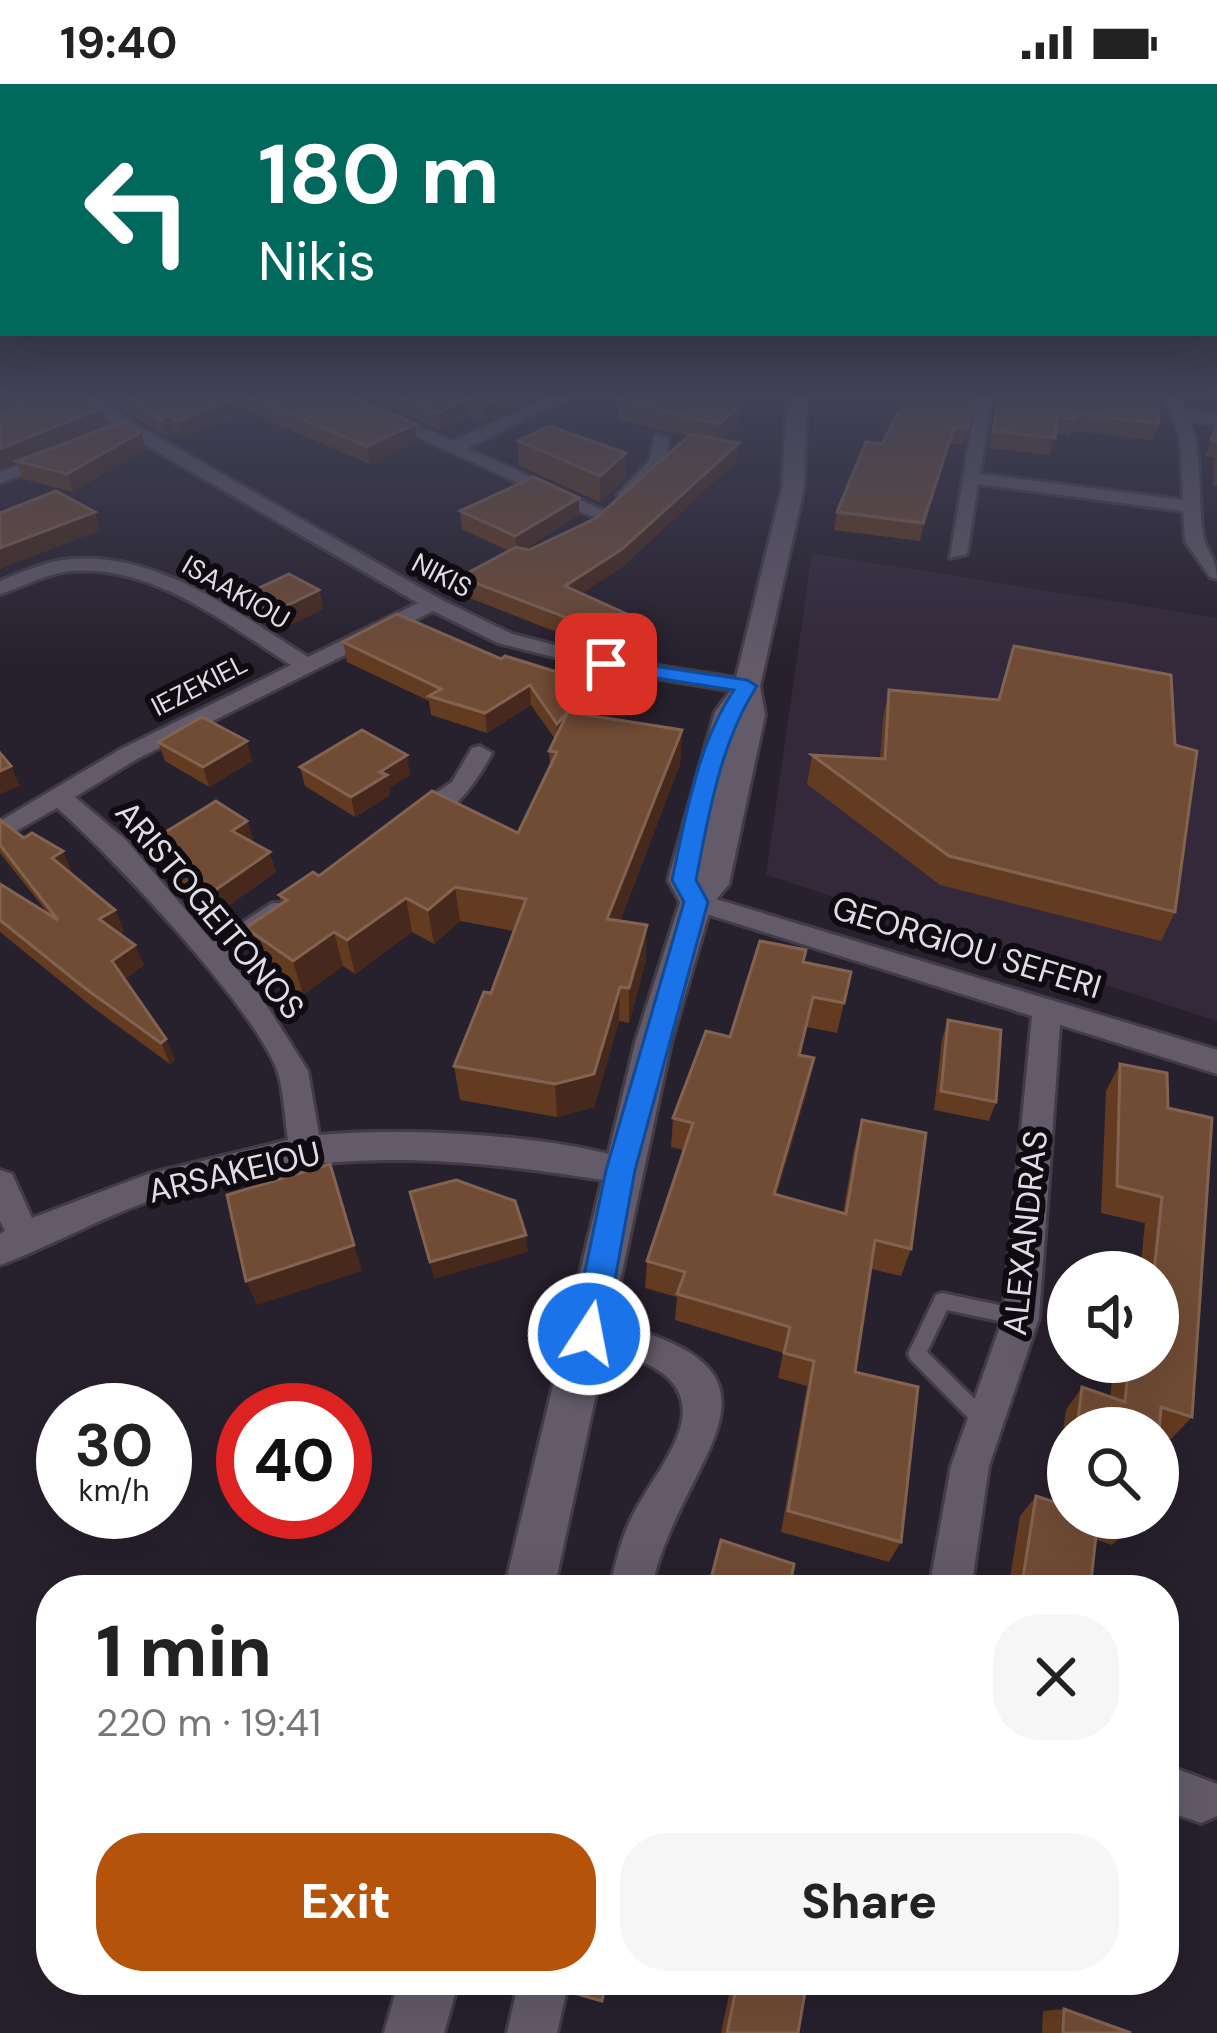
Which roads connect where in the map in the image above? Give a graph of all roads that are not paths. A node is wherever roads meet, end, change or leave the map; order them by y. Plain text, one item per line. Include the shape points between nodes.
1 (228, 485) edge
2 (528, 485) edge
3 (638, 485) edge
4 (793, 485) edge
5 (969, 485) edge
6 (1023, 485) edge
7 (1191, 485) edge
8 (1193, 507) junction
9 (957, 554) dead end
10 (1217, 573) edge
11 (0, 588) edge
12 (433, 603) junction
13 (304, 664) junction
14 (747, 686) junction
15 (480, 753) dead end
16 (58, 796) junction
17 (0, 832) edge
18 (390, 836) edge
19 (310, 890) edge
20 (696, 902) junction
21 (211, 957) junction
22 (1046, 1010) junction
23 (1217, 1062) edge
24 (305, 1150) junction
25 (621, 1170) junction
26 (0, 1184) edge
27 (12, 1243) edge
28 (1022, 1318) junction
29 (589, 1334) junction
30 (985, 1420) junction
31 (533, 1575) edge
32 (634, 1575) edge
33 (952, 1575) edge
34 (425, 1995) edge
35 (541, 1995) edge
36 (414, 2033) edge
37 (532, 2033) edge

1 - 12 street, NIKIS
2 - 3 street via 592,518
4 - 14 street
5 - 9 street
6 - 8 street
7 - 8 street
8 - 10 street via 1194,541
11 - 13 street, ISAAKIOU via 53,568 121,565
12 - 13 street, IEZEKIEL
12 - 14 street, NIKIS via 549,652
13 - 16 street, IEZEKIEL
14 - 20 street via 752,715 733,801 713,884
15 - 18 street via 462,787
16 - 17 street, IEZEKIEL
16 - 21 street, ARISTOGEITONOS via 117,846
19 - 21 street
20 - 22 street, GEORGIOU SEFERI
20 - 25 street
21 - 24 street, ARISTOGEITONOS via 293,1071
22 - 23 street, GEORGIOU SEFERI
22 - 28 street, ALEXANDRAS
24 - 25 street, ARSAKEIOU via 520,1153
24 - 27 street, ARSAKEIOU via 207,1172
25 - 29 street
26 - 27 street
28 - 30 street, ALEXANDRAS
28 - 30 lane via 942,1301 917,1354
29 - 31 street
29 - 32 street via 670,1357 697,1378 705,1401 705,1423 646,1531
30 - 33 street, ALEXANDRAS
34 - 36 street
35 - 37 street

